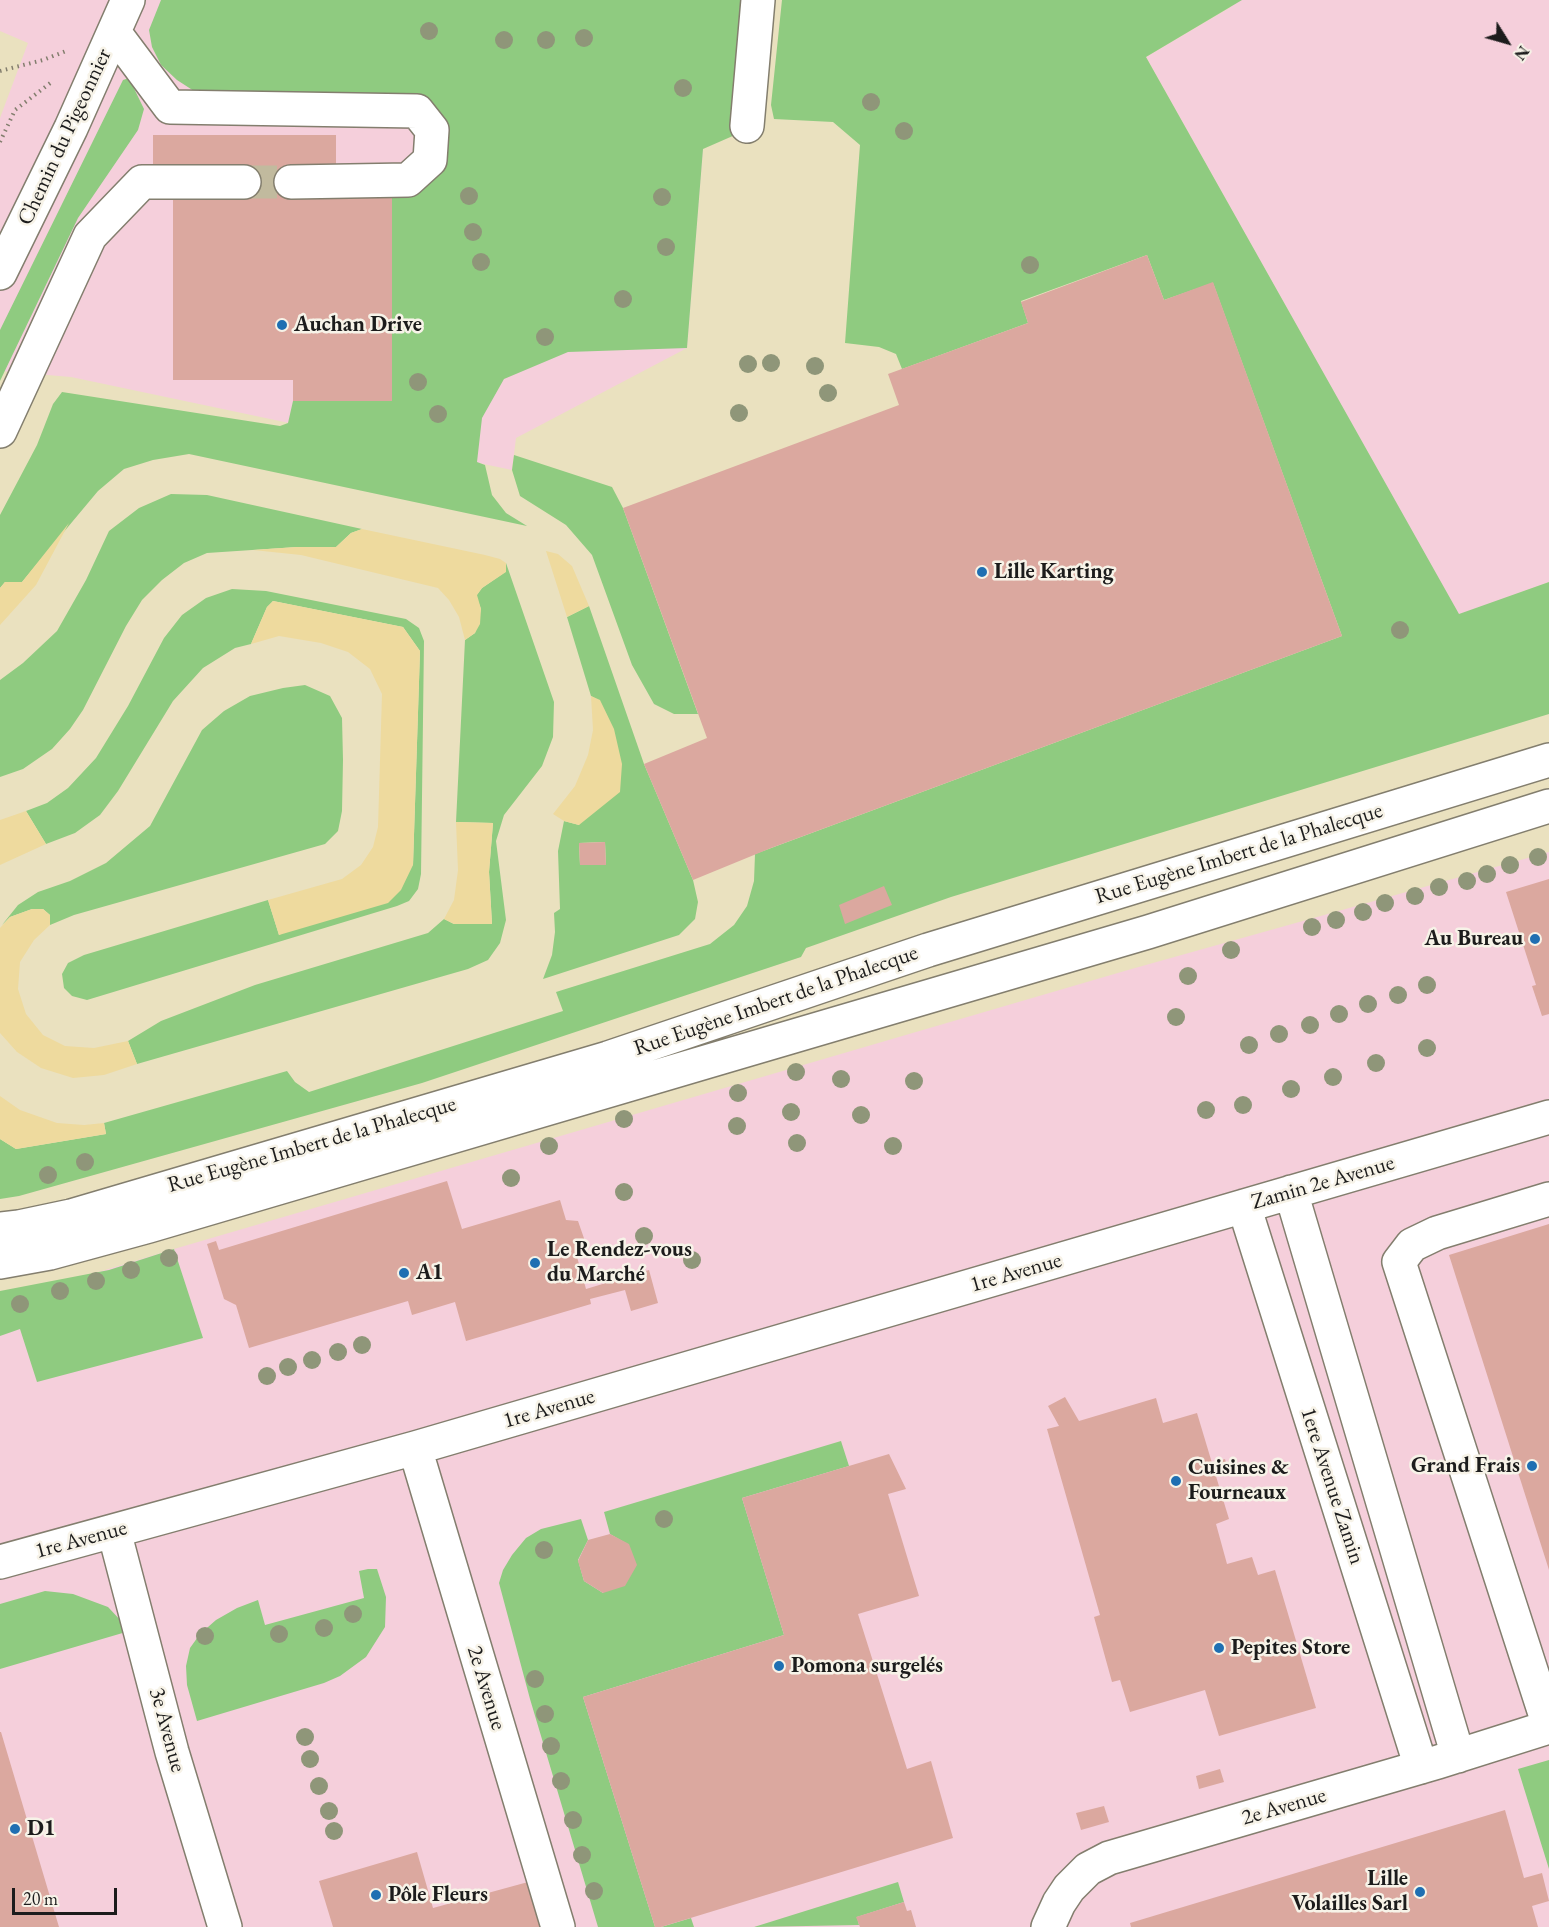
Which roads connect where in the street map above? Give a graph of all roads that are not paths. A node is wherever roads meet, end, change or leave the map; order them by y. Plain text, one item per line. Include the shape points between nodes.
1 (758, 0) edge
2 (122, 9) edge
3 (747, 126) dead end
4 (244, 182) tunnel mouth
5 (291, 182) tunnel mouth
6 (0, 273) edge
7 (0, 431) edge
8 (1549, 760) edge
9 (1549, 806) edge
10 (1549, 1117) edge
11 (1291, 1192) junction
12 (1549, 1199) edge
13 (1244, 1206) junction
14 (0, 1229) edge
15 (1097, 1249) joint
16 (0, 1262) edge
17 (415, 1448) junction
18 (114, 1531) junction
19 (0, 1562) edge
20 (1549, 1726) edge
21 (1458, 1756) junction
22 (1421, 1767) junction
23 (225, 1927) edge
24 (558, 1927) edge
25 (1048, 1927) edge

1 - 3 street
2 - 5 street via 170,107 417,111 432,130 430,160 408,180
2 - 6 street, Chemin du Pigeonnier via 71,128
4 - 7 street via 142,182 90,236
8 - 14 street, Rue Eugène Imbert de la Phalecque via 939,946 608,1058 71,1216
9 - 16 street, Rue Eugène Imbert de la Phalecque via 1148,932 738,1053 138,1229
10 - 11 street, Zamin 2e Avenue
11 - 13 street, Zamin 2e Avenue
11 - 21 street, 1ere Avenue Zamin
12 - 20 street via 1437,1233 1412,1245 1399,1262
13 - 15 street, Zamin 2e Avenue
13 - 22 street, 1ere Avenue Zamin
15 - 17 street, 1re Avenue
17 - 18 street, 1re Avenue
17 - 24 street, 2e Avenue
18 - 19 street, 1re Avenue
18 - 23 street, 3e Avenue via 172,1752
20 - 21 street, 2e Avenue
21 - 22 street, 2e Avenue
22 - 25 street, 2e Avenue via 1109,1858 1088,1869 1069,1888

